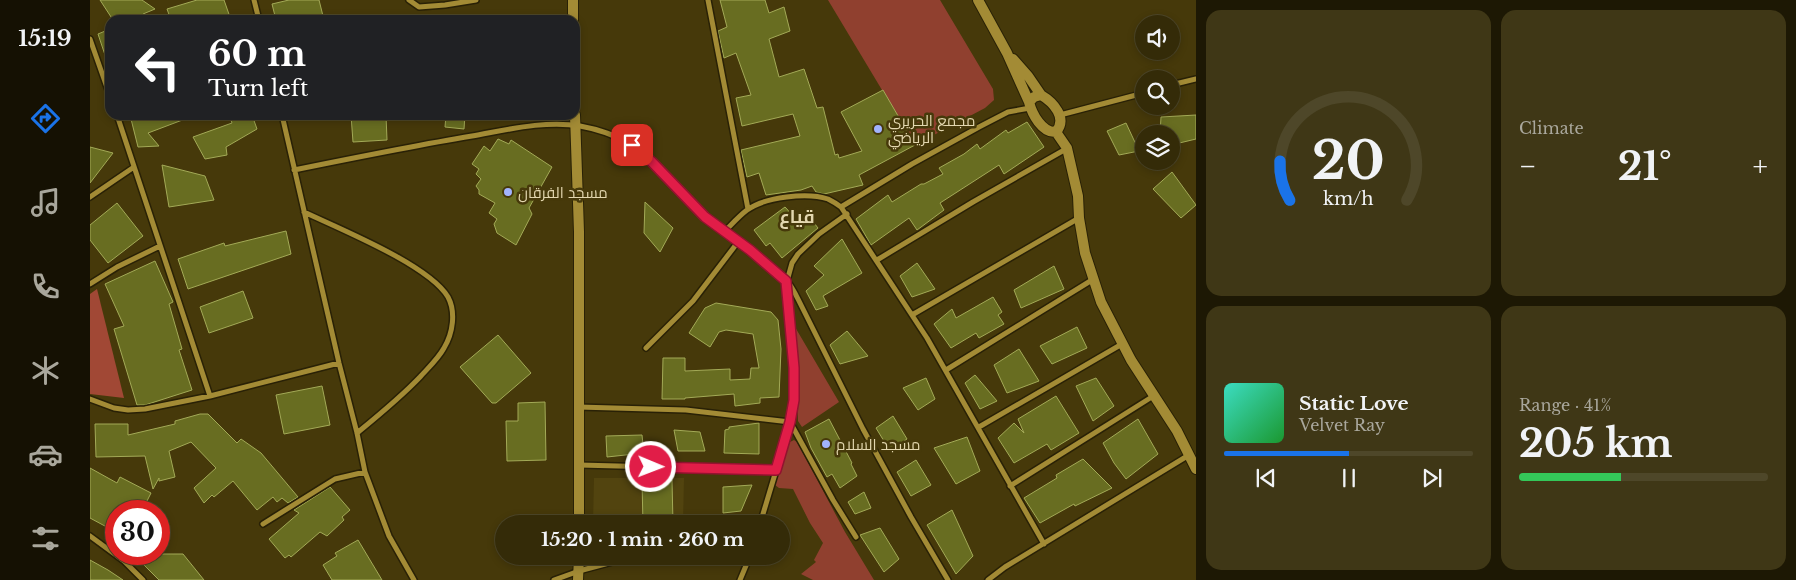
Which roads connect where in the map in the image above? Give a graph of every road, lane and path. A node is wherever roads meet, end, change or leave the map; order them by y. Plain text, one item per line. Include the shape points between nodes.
1 (254, 0) edge
2 (409, 0) edge
3 (476, 0) edge
4 (573, 0) edge
5 (708, 0) edge
6 (978, 0) edge
7 (258, 15) edge
8 (573, 15) edge
9 (90, 39) edge
10 (91, 48) edge
11 (1007, 53) junction
12 (1196, 79) edge
13 (105, 83) edge
14 (1180, 83) edge
15 (1041, 95) junction
16 (1135, 95) edge
17 (1030, 105) junction
18 (1060, 115) junction
19 (119, 120) edge
20 (283, 120) edge
21 (575, 120) edge
22 (576, 126) junction
23 (1056, 132) junction
24 (1066, 148) junction
25 (134, 167) junction
26 (294, 170) junction
27 (90, 197) edge
28 (842, 207) junction
29 (748, 209) junction
30 (304, 212) junction
31 (847, 214) junction
32 (1079, 218) junction
33 (724, 232) junction
34 (738, 242) junction
35 (160, 246) junction
36 (877, 260) junction
37 (1092, 280) junction
38 (786, 281) junction
39 (90, 284) edge
40 (912, 315) junction
41 (1122, 344) junction
42 (646, 348) dead end
43 (339, 364) junction
44 (946, 370) junction
45 (1155, 395) junction
46 (210, 396) junction
47 (90, 399) edge
48 (577, 407) junction
49 (790, 422) junction
50 (979, 427) junction
51 (357, 433) junction
52 (1190, 454) junction
53 (579, 466) junction
54 (1196, 469) edge
55 (776, 470) junction
56 (365, 472) junction
57 (1010, 486) junction
58 (579, 515) edge
59 (763, 515) edge
60 (263, 524) dead end
61 (90, 536) edge
62 (856, 537) dead end
63 (1044, 544) junction
64 (608, 565) edge
65 (746, 565) edge
66 (578, 575) edge
67 (144, 580) edge
68 (414, 580) edge
69 (554, 580) edge
70 (740, 580) edge
71 (948, 580) edge
72 (988, 580) edge

1 - 7 street
2 - 3 street via 419,7
4 - 8 main road
5 - 29 street
6 - 11 main road
9 - 10 street
10 - 13 street
11 - 15 main road
11 - 17 main road
12 - 14 street
15 - 17 main road via 1034,97
15 - 18 main road
16 - 18 street
17 - 23 main road via 1045,129
17 - 28 street via 978,127
18 - 23 main road via 1060,128
19 - 25 street
20 - 26 street
21 - 22 main road
22 - 26 street via 548,125 498,131
22 - 33 street via 614,136 637,149
22 - 48 main road
23 - 24 main road
24 - 32 main road via 1078,196
24 - 36 street
25 - 27 street
25 - 35 street
26 - 30 street
28 - 29 street via 828,199 805,196 774,198
28 - 31 street
29 - 33 street
30 - 43 street
30 - 51 street via 420,271 441,288 451,305 450,335 433,364 396,402
31 - 36 street
31 - 38 street via 806,245 792,262
32 - 37 main road
32 - 40 street
33 - 34 street
34 - 38 street
34 - 42 street via 693,301
35 - 39 street
35 - 46 street
36 - 40 street
37 - 41 main road
37 - 44 street
38 - 49 street via 794,368
38 - 71 street via 800,302 863,429
40 - 44 street
41 - 45 main road
41 - 50 street
43 - 46 street
43 - 51 street
44 - 50 street
45 - 52 main road
45 - 57 street
46 - 47 street via 128,410
48 - 49 street via 686,410
48 - 53 main road
49 - 55 street
49 - 62 street
50 - 57 street
51 - 56 street
52 - 54 main road
52 - 63 street
53 - 55 street
53 - 58 main road
55 - 59 street
56 - 60 street via 335,479
56 - 68 street via 389,536
57 - 63 street
61 - 67 street
63 - 72 street
64 - 66 street
65 - 70 street
66 - 69 street

